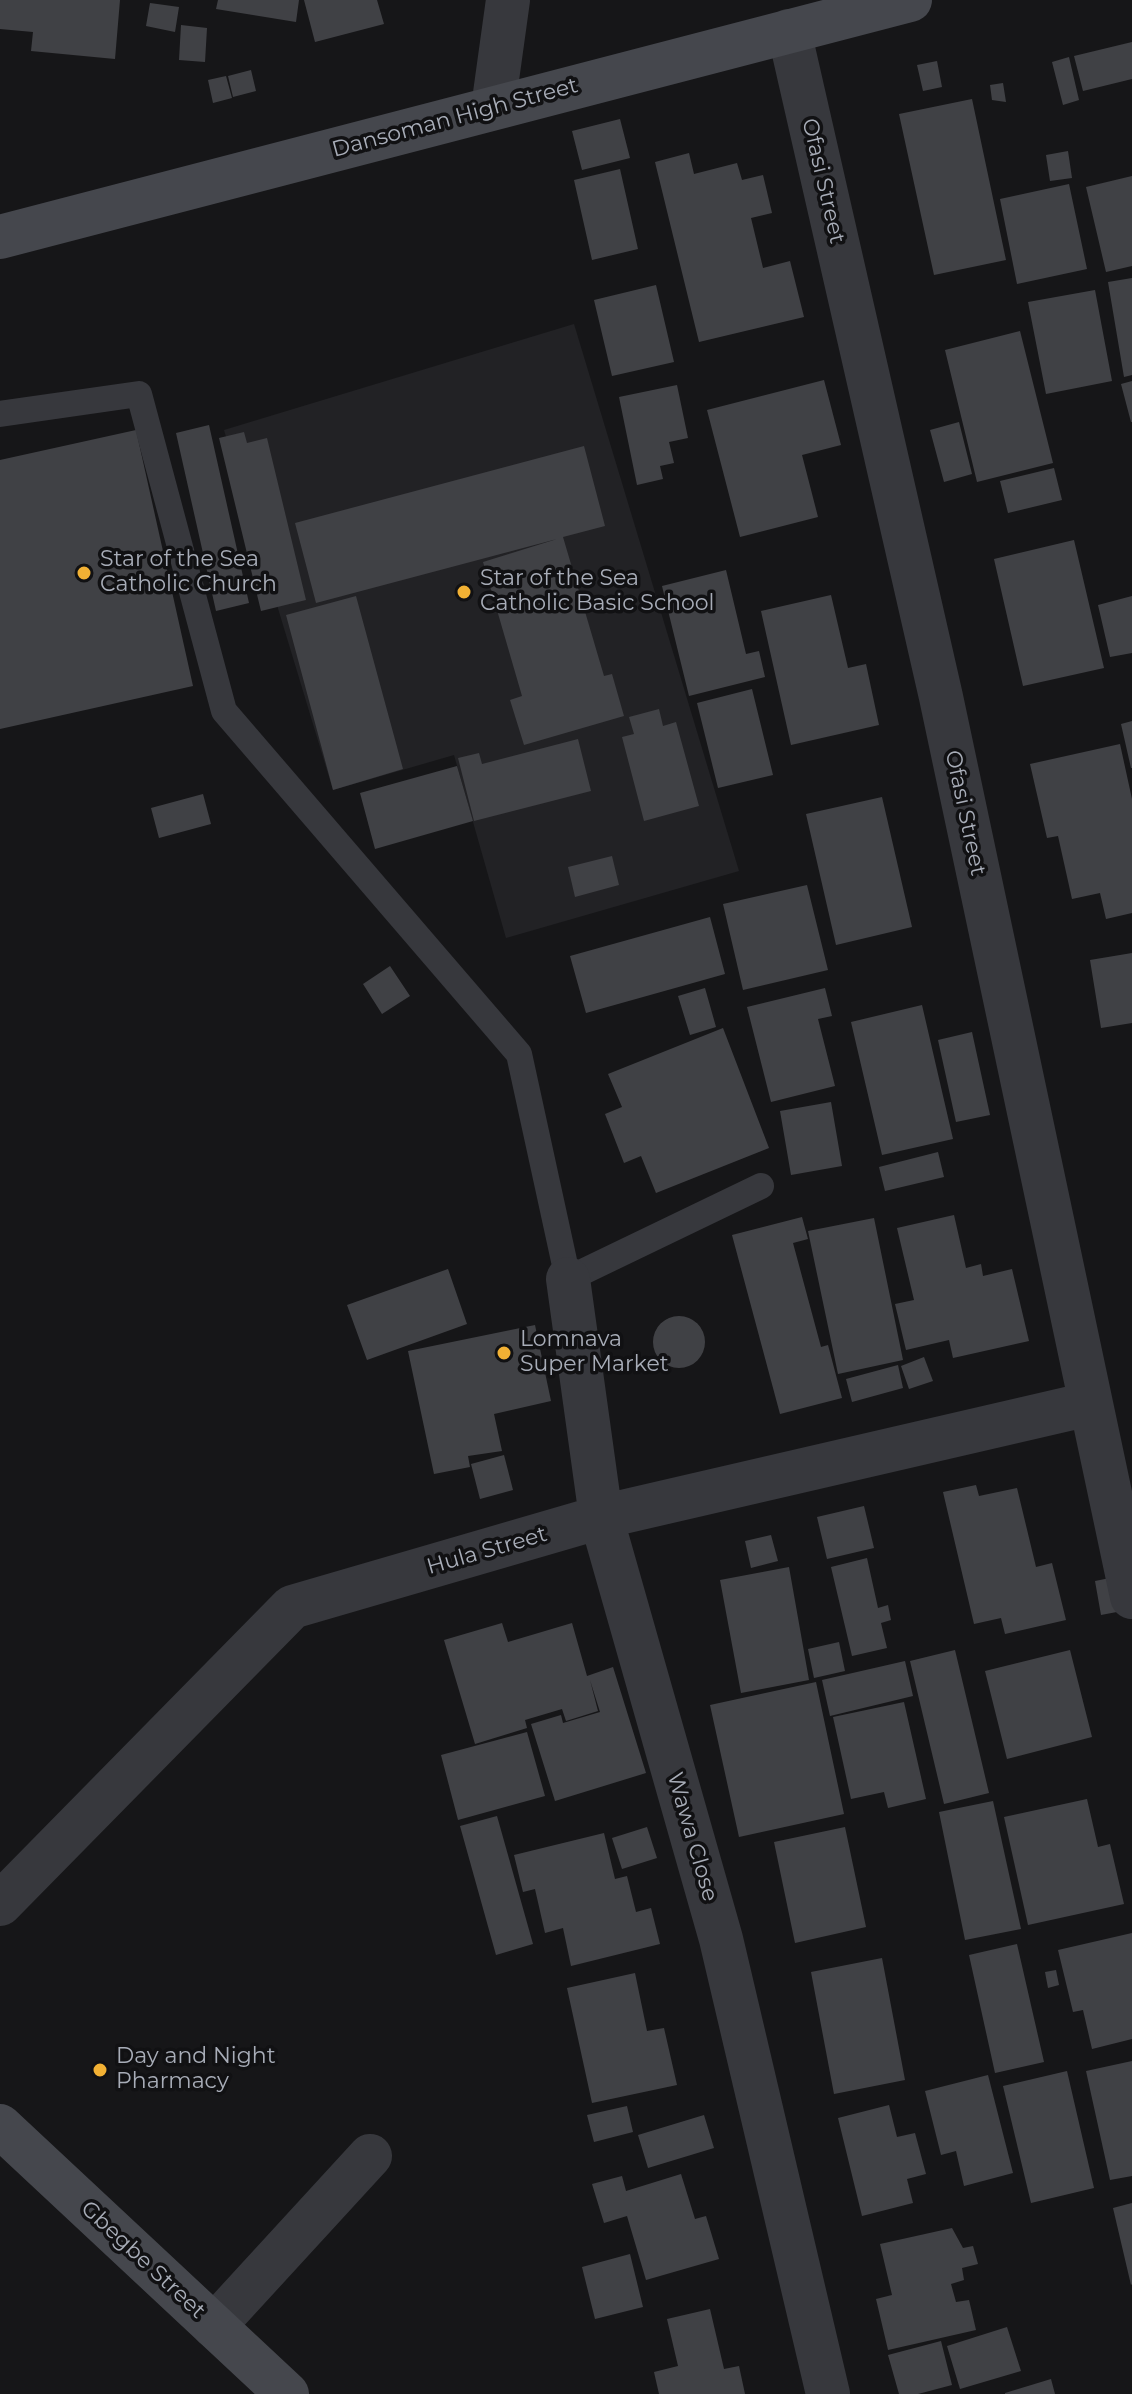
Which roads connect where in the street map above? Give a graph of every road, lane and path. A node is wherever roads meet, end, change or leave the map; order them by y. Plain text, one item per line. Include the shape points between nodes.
1 (508, 0) edge
2 (910, 0) edge
3 (789, 31) junction
4 (493, 108) junction
5 (0, 237) edge
6 (0, 414) edge
7 (761, 1186) dead end
8 (568, 1279) junction
9 (1089, 1404) junction
10 (601, 1517) junction
11 (1132, 1597) edge
12 (0, 1904) edge
13 (0, 2126) edge
14 (370, 2156) dead end
15 (214, 2326) junction
16 (287, 2394) edge
17 (828, 2394) edge

1 - 4 street
2 - 3 street, Dansoman High Street
3 - 4 street, Dansoman High Street
3 - 9 street, Ofasi Street via 941,697
4 - 5 street, Dansoman High Street
6 - 8 lane via 139,394 224,711 519,1054
7 - 8 lane
8 - 10 street, Wawa Close
9 - 10 street, Hula Street
9 - 11 street, Ofasi Street
10 - 12 street, Hula Street via 292,1607
10 - 17 street, Wawa Close via 721,1939
13 - 15 street, Gbegbe Street
14 - 15 street
15 - 16 street, Gbegbe Street

